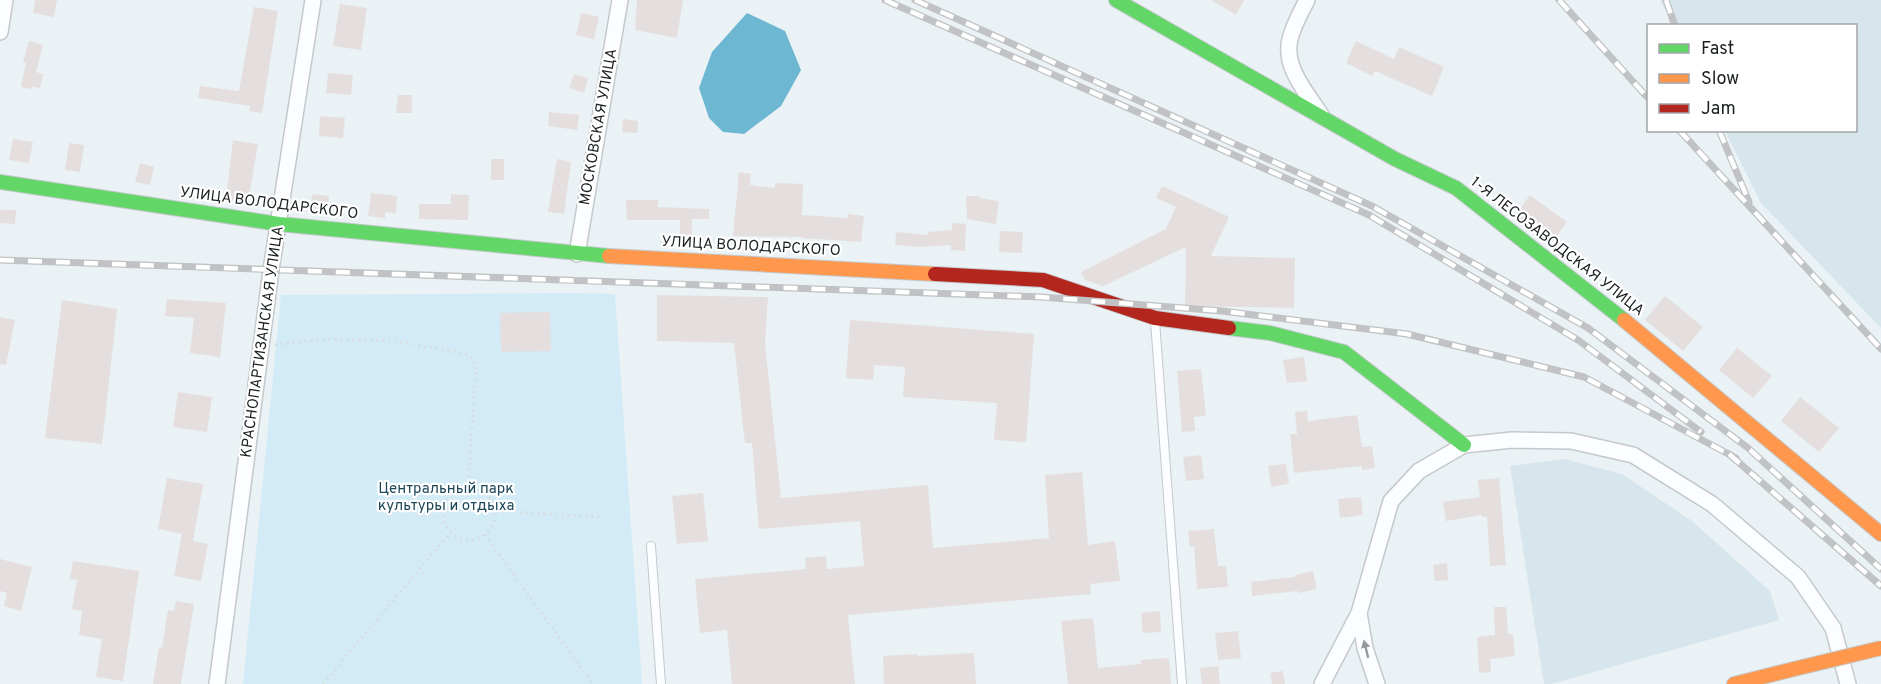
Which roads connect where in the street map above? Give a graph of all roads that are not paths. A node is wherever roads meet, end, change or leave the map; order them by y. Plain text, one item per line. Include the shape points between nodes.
1 (5, 0) edge
2 (313, 0) edge
3 (620, 0) edge
4 (1116, 0) edge
5 (1307, 0) edge
6 (0, 32) edge
7 (1325, 120) junction
8 (0, 182) edge
9 (279, 224) junction
10 (577, 254) junction
11 (1155, 318) junction
12 (1464, 444) junction
13 (1881, 534) edge
14 (651, 546) dead end
15 (1359, 613) junction
16 (1881, 648) edge
17 (217, 684) edge
18 (661, 684) edge
19 (1182, 684) edge
20 (1322, 684) edge
21 (1377, 684) edge
22 (1734, 684) edge
23 (1848, 684) edge

1 - 6 street
2 - 9 street, КРАСНОПАРТИЗАНСКАЯ УЛИЦА
3 - 10 street, МОСКОВСКАЯ УЛИЦА
4 - 7 street, 1-Я ЛЕСОЗАВОДСКАЯ УЛИЦА
5 - 7 street via 1290,37 1288,52 1294,72
7 - 13 street, 1-Я ЛЕСОЗАВОДСКАЯ УЛИЦА via 1456,188 1656,346
8 - 9 street, УЛИЦА ВОЛОДАРСКОГО
9 - 10 street, УЛИЦА ВОЛОДАРСКОГО
9 - 17 street, КРАСНОПАРТИЗАНСКАЯ УЛИЦА
10 - 11 street, УЛИЦА ВОЛОДАРСКОГО via 1043,280
11 - 12 street, УЛИЦА ВОЛОДАРСКОГО via 1270,333 1344,352
11 - 19 lane
12 - 15 street via 1419,471 1391,501
12 - 23 street via 1571,441 1633,455 1712,504 1798,577 1833,628
14 - 18 lane
15 - 20 street
21 -> 15 street
16 - 22 street, bridge

